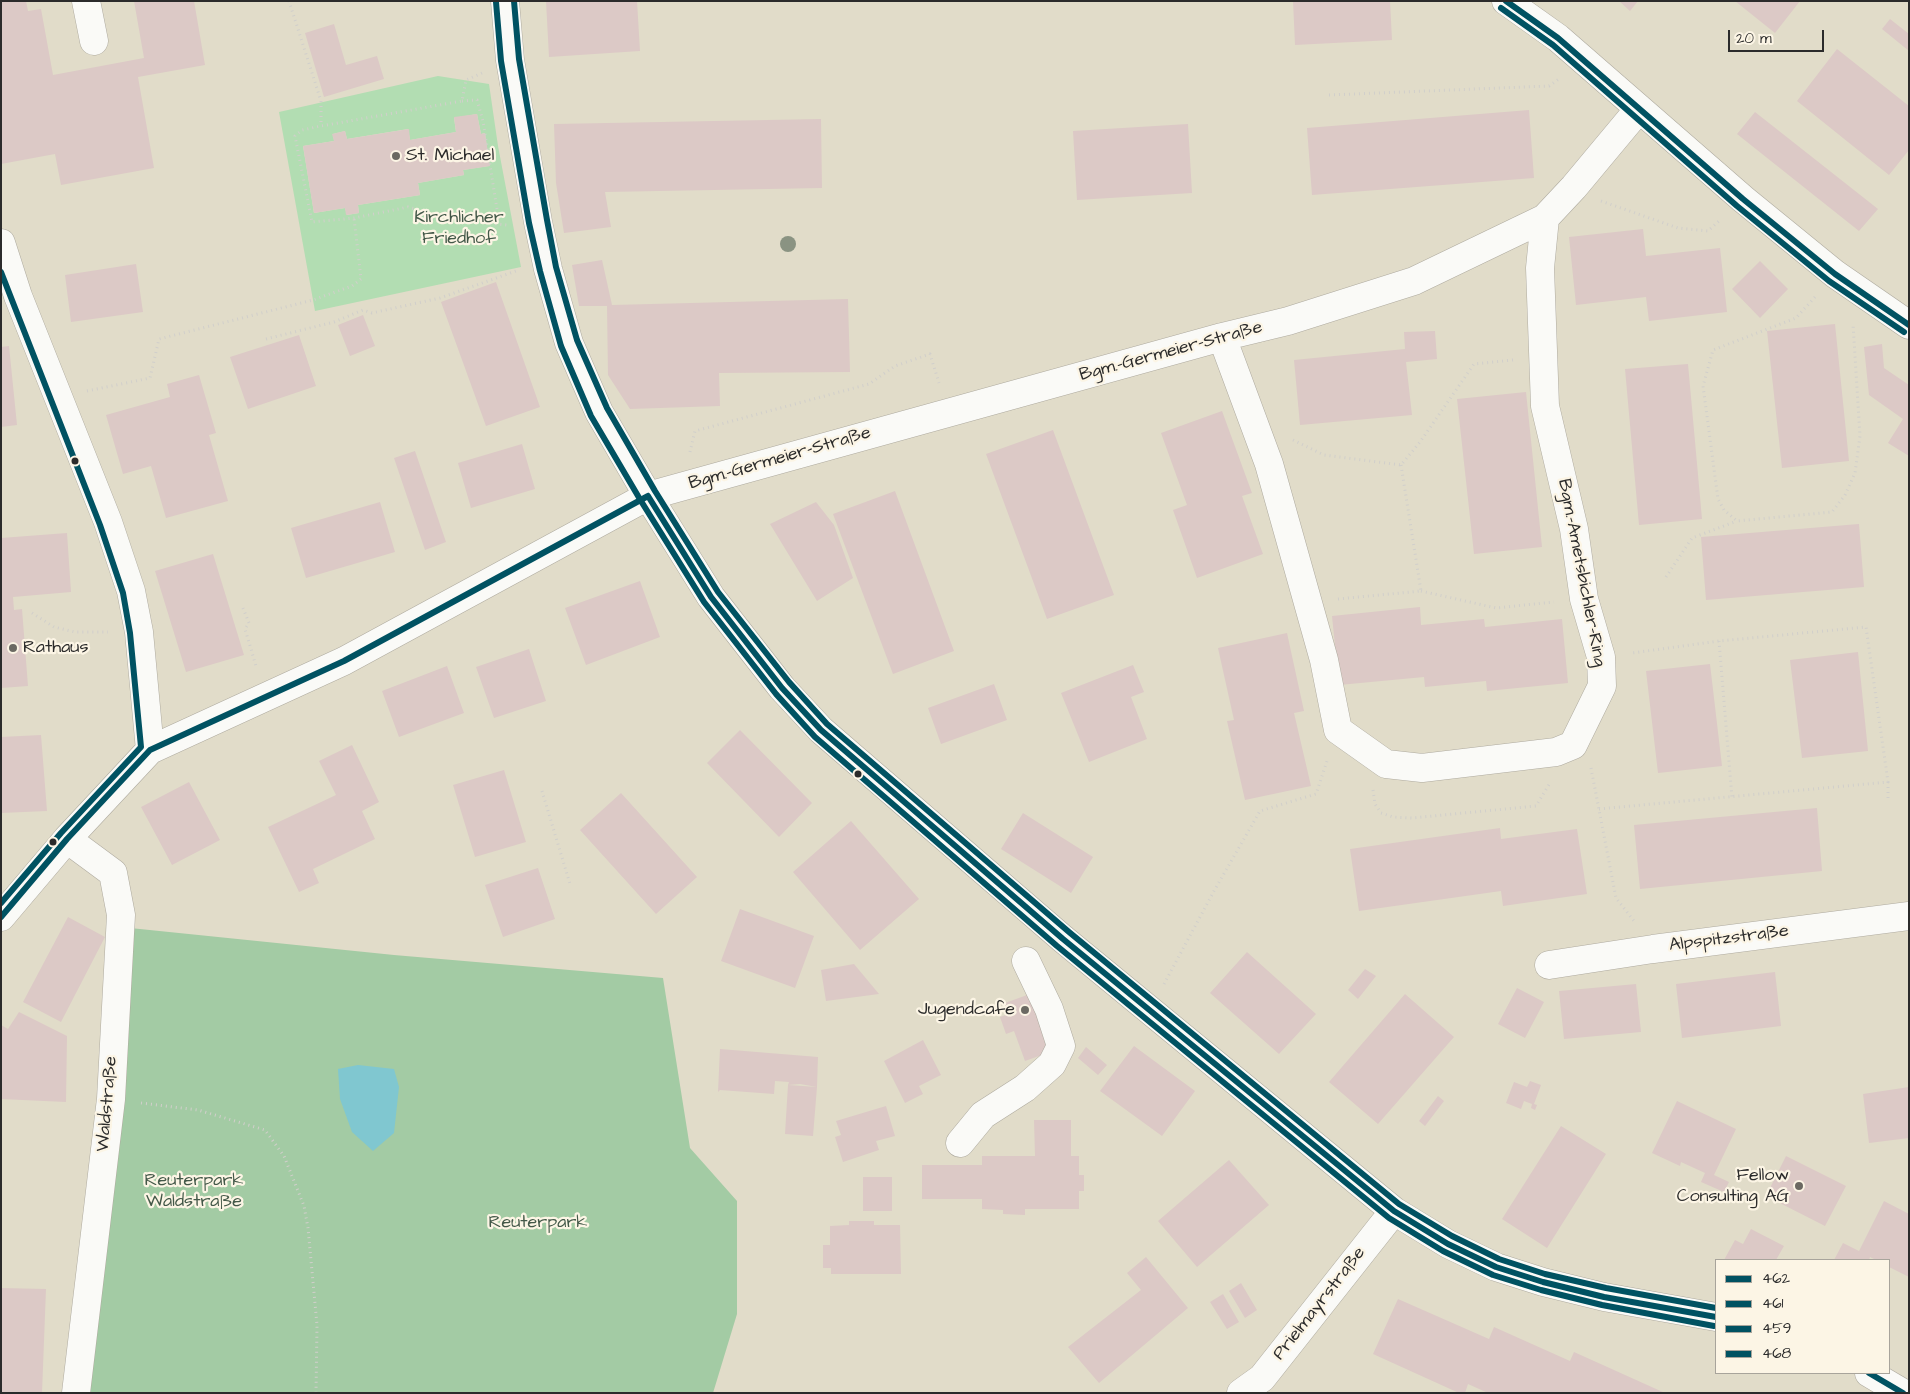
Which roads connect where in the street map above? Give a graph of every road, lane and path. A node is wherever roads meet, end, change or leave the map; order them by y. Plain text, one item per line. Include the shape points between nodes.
1 (86, 1) edge
2 (289, 1) edge
3 (505, 1) edge
4 (1506, 1) edge
5 (94, 41) dead end
6 (510, 60) junction
7 (1565, 75) dead end
8 (1329, 96) dead end
9 (462, 101) junction
10 (1639, 109) junction
11 (321, 126) junction
12 (1574, 187) junction
13 (1743, 199) junction
14 (354, 218) junction
15 (1545, 218) junction
16 (538, 222) junction
17 (499, 223) junction
18 (1, 243) edge
19 (516, 271) dead end
20 (1843, 280) junction
21 (10, 297) edge
22 (1909, 325) edge
23 (1222, 337) junction
24 (266, 338) dead end
25 (1543, 357) junction
26 (941, 390) dead end
27 (60, 396) junction
28 (1253, 419) junction
29 (689, 456) dead end
30 (1401, 465) junction
31 (648, 496) junction
32 (1737, 521) junction
33 (1666, 577) dead end
34 (1421, 591) junction
35 (1584, 599) junction
36 (1308, 602) junction
37 (243, 608) dead end
38 (32, 613) dead end
39 (139, 632) junction
40 (1719, 641) junction
41 (1601, 657) junction
42 (256, 666) dead end
43 (1338, 730) junction
44 (1578, 735) junction
45 (150, 750) junction
46 (1369, 752) junction
47 (1888, 782) junction
48 (542, 791) dead end
49 (1732, 798) junction
50 (1888, 798) dead end
51 (1600, 809) junction
52 (67, 839) junction
53 (570, 884) dead end
54 (1, 916) edge
55 (1909, 916) edge
56 (1637, 924) dead end
57 (1026, 961) dead end
58 (1549, 965) dead end
59 (1161, 989) dead end
60 (111, 1099) junction
61 (960, 1143) dead end
62 (1394, 1211) junction
63 (1715, 1317) edge
64 (1870, 1374) edge
65 (1258, 1388) edge
66 (76, 1393) edge
67 (316, 1393) edge
68 (1903, 1393) edge

1 - 5 street
2 - 11 path via 321,101
3 - 6 street
4 - 10 street via 1558,38
6 - 9 path via 466,80
6 - 16 street
7 - 8 path via 1549,86
9 - 11 path
9 - 17 path via 477,100
10 - 12 street, Bgm.-Germeier-Straße
10 - 13 street
11 - 14 path via 302,130 296,136 312,222
12 - 13 path via 1609,205 1678,228 1708,231
12 - 15 street, Bgm.-Germeier-Straße
13 - 20 street
14 - 17 path via 408,207 448,219
14 - 27 path via 361,279 352,286 313,300 159,338 150,378
15 - 23 street, Bgm.-Germeier-Straße via 1414,281 1288,321
15 - 25 street, Bgm.-Ametsbichler-Ring via 1540,268
16 - 17 path via 512,226
16 - 31 street via 569,343 600,412
18 - 21 street
19 - 24 path via 440,298 372,313 363,310 334,322
20 - 22 street
20 - 32 path via 1796,318 1713,350 1703,386 1710,442 1718,499 1724,510
20 - 32 path via 1860,436 1855,473 1845,495 1832,512
21 - 27 street
23 - 28 street
23 - 31 street, Bgm.-Germeier-Straße
25 - 30 path via 1474,364
25 - 35 street, Bgm.-Ametsbichler-Ring via 1545,406 1574,529
26 - 29 path via 930,354 895,366 869,384 695,431
27 - 39 street via 108,522 131,591
28 - 30 path via 1324,455
28 - 36 street
30 - 34 path
31 - 45 street, Bgm.-Germeier-Straße via 344,660
31 - 62 street via 712,597 782,688 821,730 1063,939
32 - 33 path via 1692,538
34 - 35 path via 1496,608
34 - 36 path
35 - 41 street, Bgm.-Ametsbichler-Ring
36 - 43 street
37 - 42 path via 249,624 245,629
38 - 39 path via 54,627 75,632
39 - 45 street
40 - 41 path
40 - 47 path via 1866,627
40 - 49 path
41 - 44 street, Bgm.-Ametsbichler-Ring via 1602,686
43 - 46 street
43 - 59 path via 1316,794 1260,811
44 - 46 street via 1556,752 1422,768 1386,764
44 - 46 path via 1536,806 1412,818 1380,813 1375,804
44 - 51 path
45 - 52 street
47 - 49 path
47 - 50 path
48 - 53 path
49 - 51 path
51 - 56 path via 1616,898
52 - 54 street
52 - 60 street, Waldstraße via 114,873 119,906
55 - 58 street, Alpspitzstraße
57 - 61 street via 1049,1009 1061,1046 1052,1064 1025,1088 983,1115
60 - 66 street, Waldstraße
60 - 67 path via 198,1110 265,1130 284,1156 304,1206 308,1228 317,1325
62 - 63 street via 1448,1244 1496,1267 1604,1297
62 - 65 street, Prielmayrstraße
64 - 68 street

